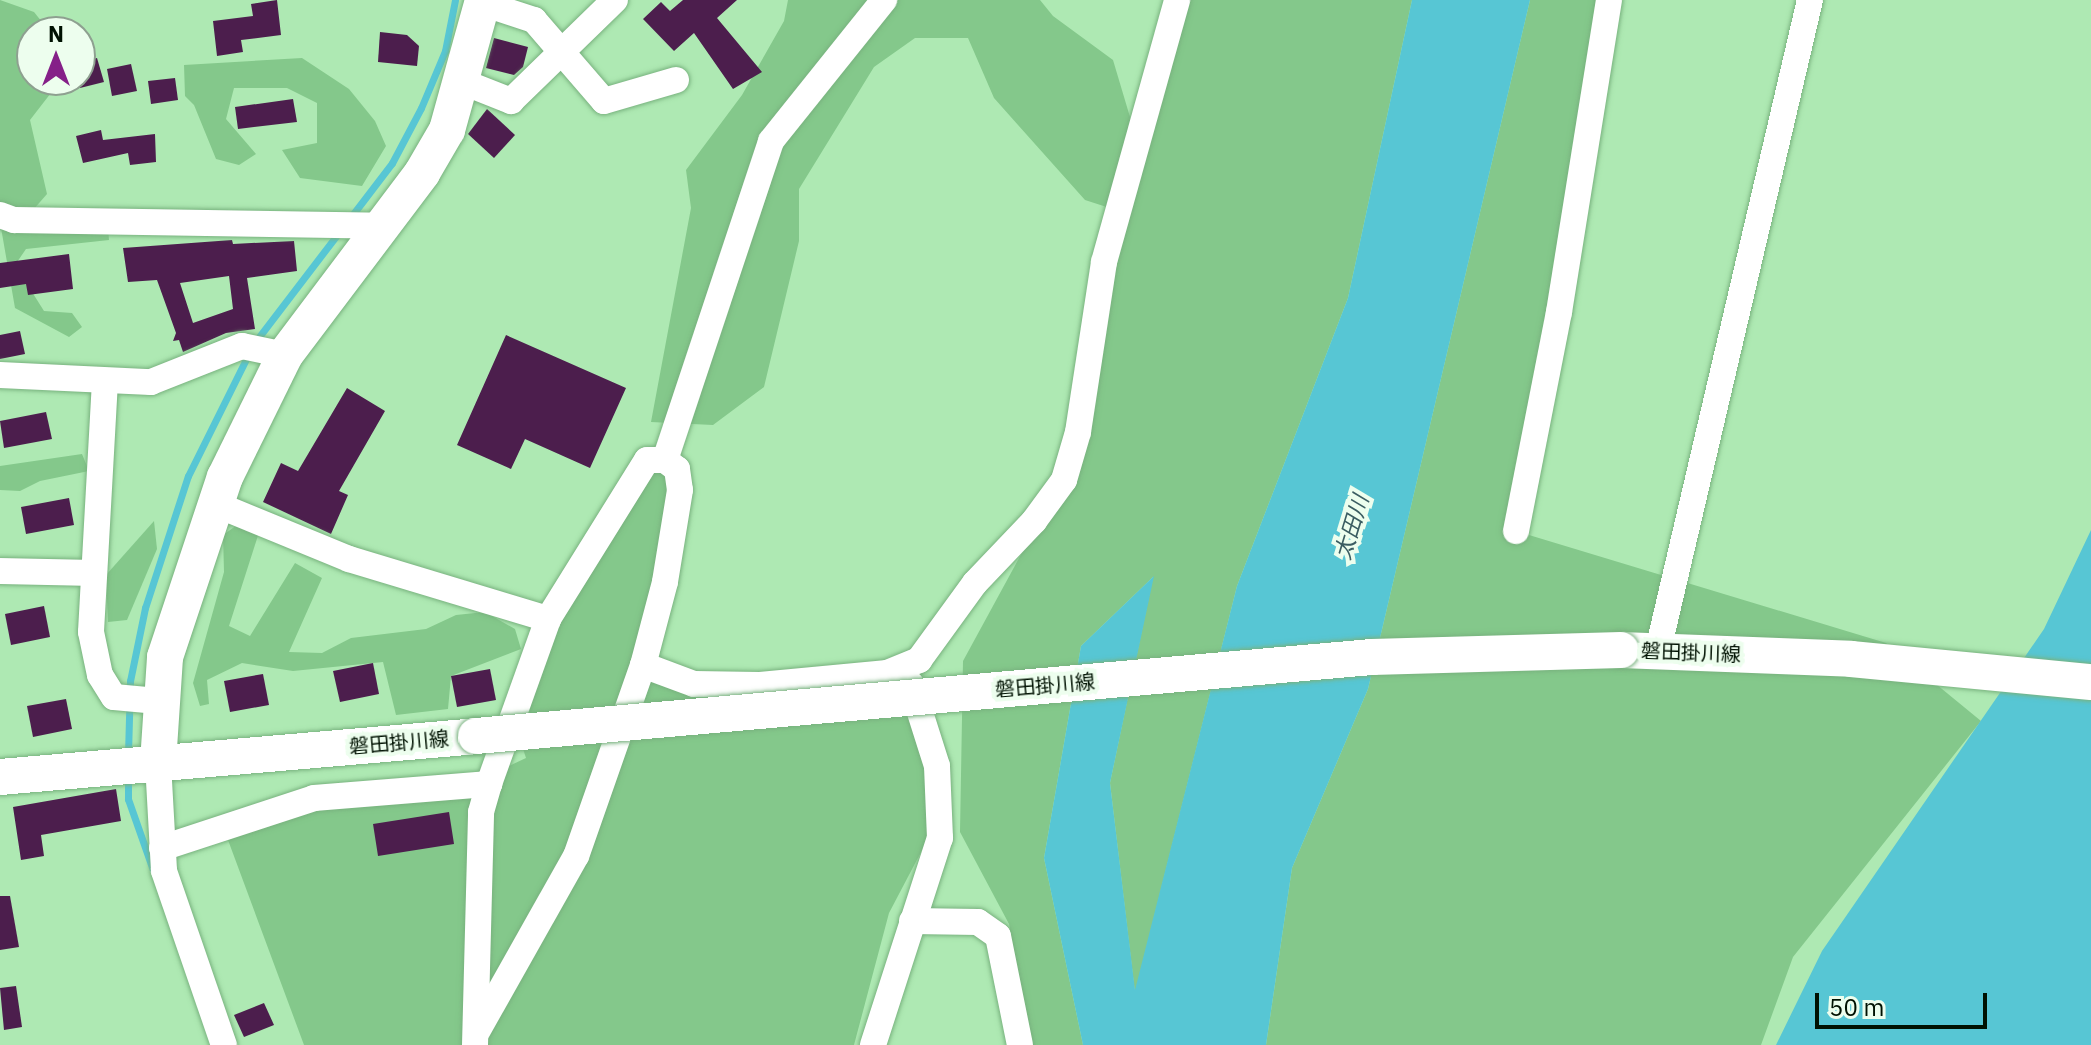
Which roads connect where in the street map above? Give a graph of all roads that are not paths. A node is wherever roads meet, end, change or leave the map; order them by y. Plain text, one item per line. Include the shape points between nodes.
1 (615, 0) edge
2 (884, 0) edge
3 (1177, 0) edge
4 (1609, 0) edge
5 (1810, 0) edge
6 (482, 1) edge
7 (561, 53) junction
8 (676, 80) dead end
9 (463, 82) junction
10 (0, 215) edge
11 (383, 226) junction
12 (285, 355) junction
13 (0, 375) edge
14 (105, 381) junction
15 (665, 460) junction
16 (215, 504) junction
17 (1516, 531) dead end
18 (0, 571) edge
19 (94, 573) junction
20 (548, 619) junction
21 (1671, 650) junction
22 (643, 665) junction
23 (905, 666) junction
24 (2091, 682) edge
25 (158, 701) junction
26 (158, 763) junction
27 (0, 777) edge
28 (489, 784) junction
29 (162, 848) junction
30 (912, 921) junction
31 (477, 1038) edge
32 (224, 1045) edge
33 (873, 1045) edge
34 (1020, 1045) edge

1 - 7 street
2 - 15 street via 771,141
3 - 23 street via 1104,262 1078,432 1064,480 1034,521 975,583 939,638 919,660
4 - 17 street via 1559,312
5 - 21 street
6 - 7 street via 534,20
6 - 9 main road
7 - 8 street via 604,101
7 - 9 street via 511,101
9 - 11 main road via 447,130
10 - 11 street via 14,220
11 - 12 main road
12 - 14 street via 242,346 167,378
12 - 16 main road via 251,417
13 - 14 street
14 - 19 street
15 - 20 street via 647,460
15 - 22 street via 677,469 680,490 665,582
16 - 20 street via 349,559
16 - 25 main road via 165,657
18 - 19 street
19 - 25 street via 91,632 100,675 114,697 124,702
20 - 28 street
21 - 24 main road, 磐田掛川線 via 1851,659
21 - 26 main road, 磐田掛川線, bridge via 1372,657
22 - 23 street via 694,684 760,685 887,673
22 - 31 street via 576,856
23 - 30 street via 937,766 940,816 940,838
25 - 26 main road
26 - 27 main road, 磐田掛川線
26 - 29 street
28 - 29 street via 314,798
28 - 31 street via 481,812
29 - 32 street via 164,871
30 - 33 street
30 - 34 street via 978,922 998,936

